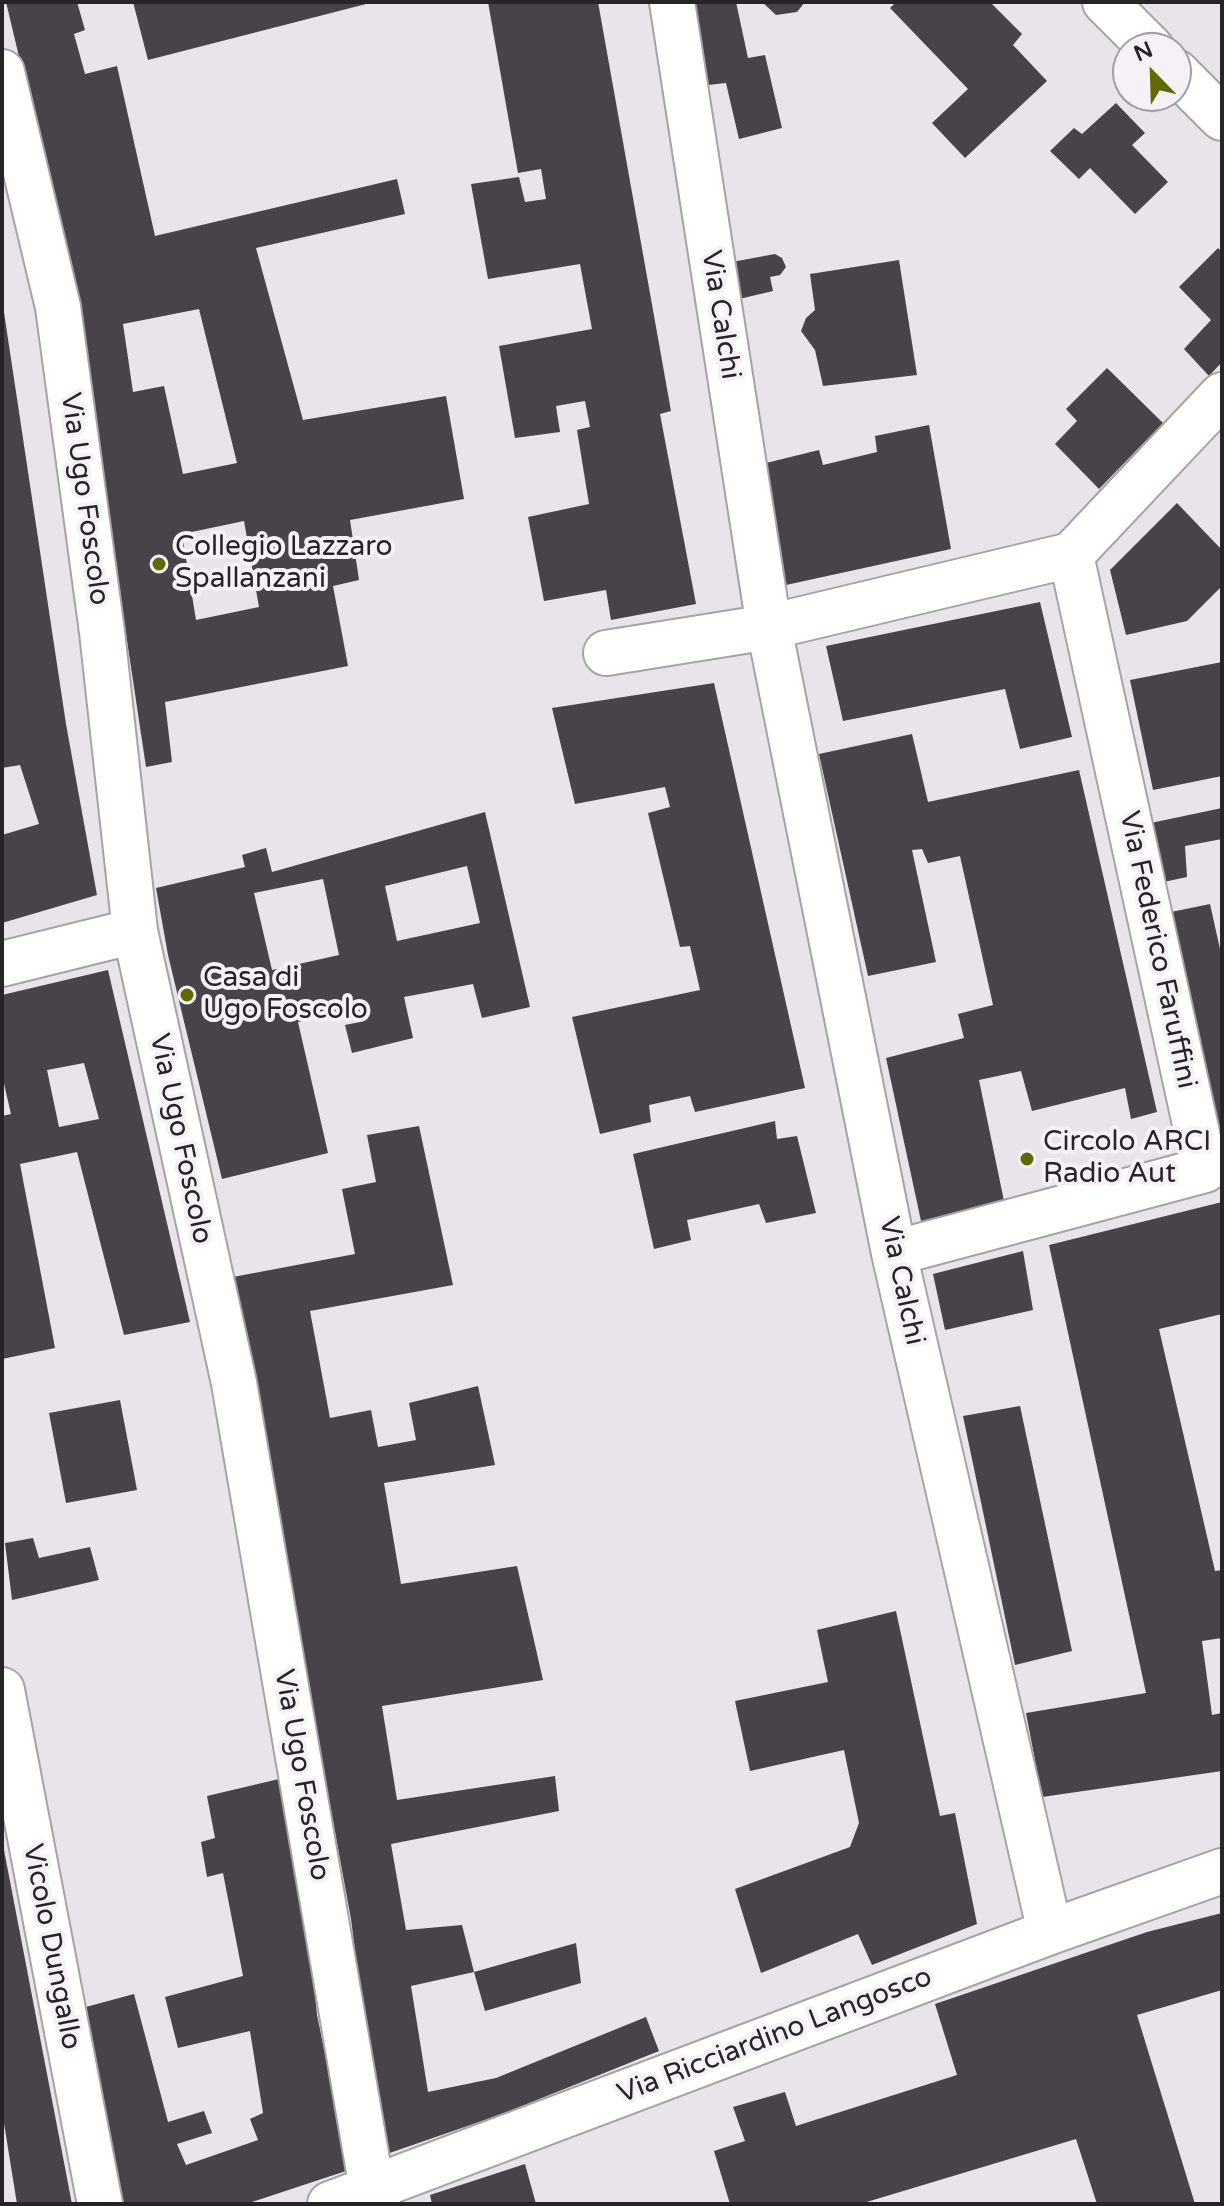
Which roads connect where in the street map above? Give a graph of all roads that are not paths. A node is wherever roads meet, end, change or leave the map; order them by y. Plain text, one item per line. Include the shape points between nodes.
1 (672, 2) edge
2 (1105, 2) edge
3 (1135, 32) edge
4 (2, 72) edge
5 (1192, 88) edge
6 (1222, 118) edge
7 (1222, 395) edge
8 (1071, 555) junction
9 (769, 627) junction
10 (606, 653) dead end
11 (135, 931) junction
12 (2, 964) edge
13 (894, 1253) junction
14 (2, 1690) edge
15 (1222, 1871) edge
16 (1050, 1932) junction
17 (375, 2196) edge
18 (100, 2204) edge
19 (330, 2204) edge

1 - 9 street, Via Calchi
2 - 3 street
4 - 11 street, Via Ugo Foscolo via 58,307
5 - 6 street
7 - 8 street
8 - 9 street
8 - 13 street, Via Federico Faruffini via 1205,1170
9 - 10 street
9 - 13 street, Via Calchi
11 - 12 street
11 - 17 street, Via Ugo Foscolo via 234,1383
13 - 16 street, Via Calchi
14 - 18 street, Vicolo Dungallo
15 - 16 street, Via Ricciardino Langosco
16 - 17 street, Via Ricciardino Langosco
17 - 19 street, Via Ricciardino Langosco

